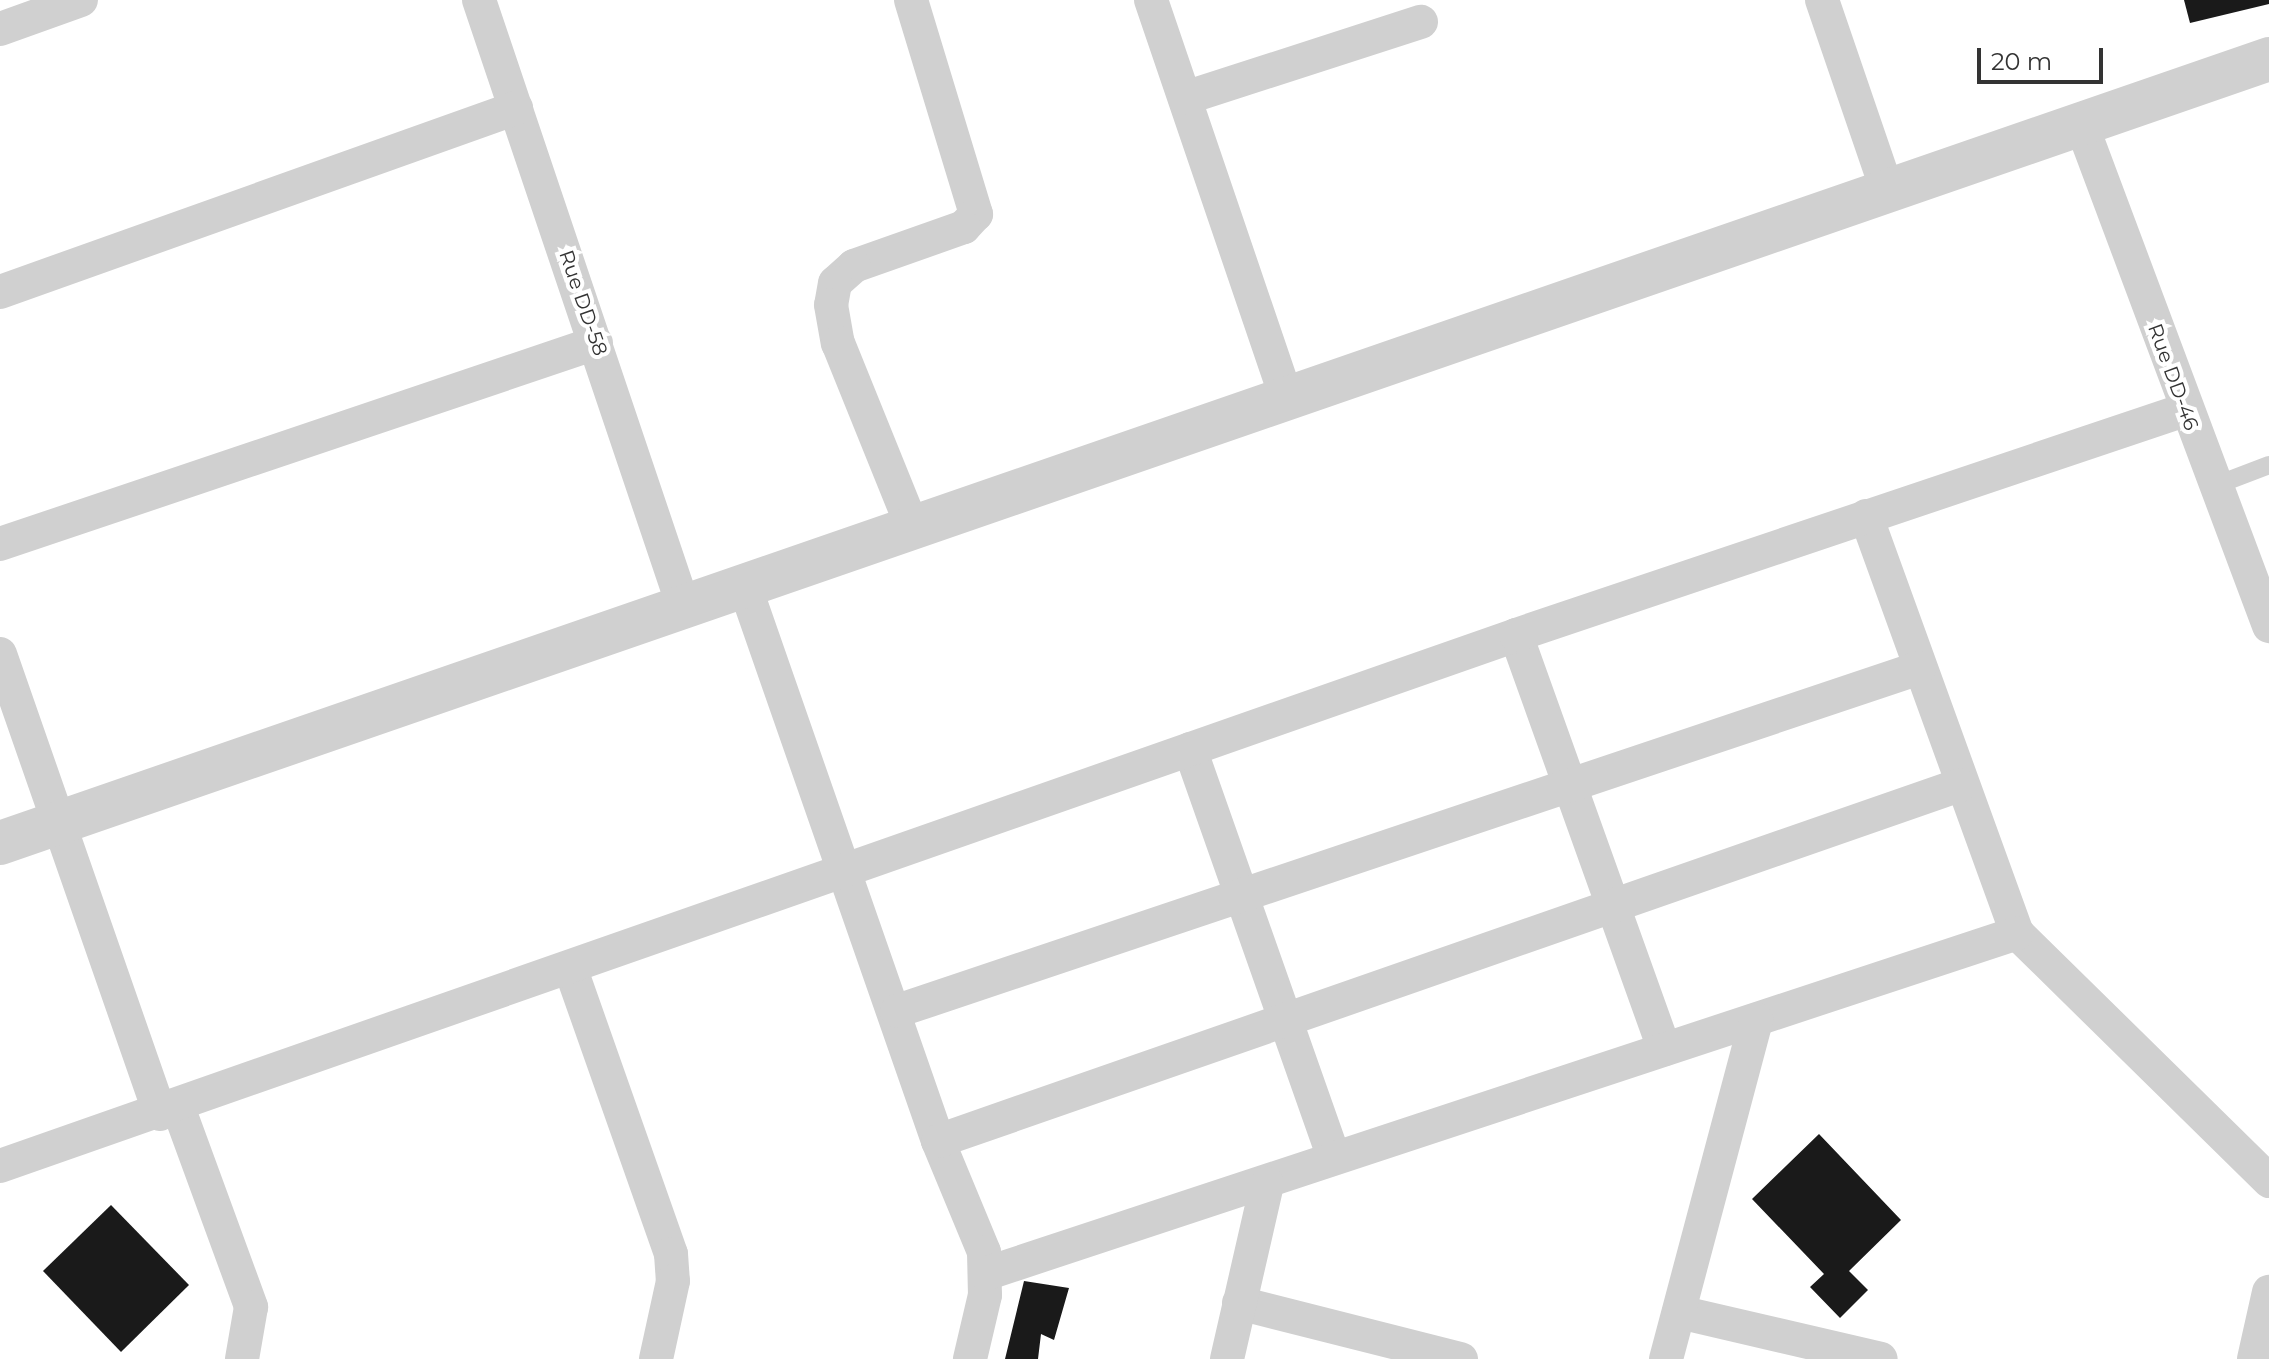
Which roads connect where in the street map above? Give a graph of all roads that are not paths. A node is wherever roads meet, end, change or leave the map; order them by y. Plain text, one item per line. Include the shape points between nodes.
1 (81, 0) edge
2 (479, 0) edge
3 (911, 0) edge
4 (1151, 0) edge
5 (1822, 0) edge
6 (1421, 22) dead end
7 (0, 29) edge
8 (2269, 59) edge
9 (1185, 98) junction
10 (516, 108) junction
11 (2082, 126) junction
12 (1888, 193) junction
13 (0, 292) edge
14 (596, 343) junction
15 (1287, 399) junction
16 (2184, 410) junction
17 (2269, 465) edge
18 (2214, 486) junction
19 (1866, 516) junction
20 (913, 529) junction
21 (0, 544) edge
22 (745, 587) junction
23 (684, 608) junction
24 (2269, 626) edge
25 (1516, 635) junction
26 (0, 654) edge
27 (1919, 668) junction
28 (1190, 749) junction
29 (1570, 784) junction
30 (1960, 785) junction
31 (57, 824) junction
32 (0, 843) edge
33 (845, 872) junction
34 (1243, 897) junction
35 (1612, 902) junction
36 (2017, 933) junction
37 (571, 970) junction
38 (897, 1011) junction
39 (1287, 1020) junction
40 (1756, 1020) junction
41 (1664, 1049) junction
42 (169, 1110) junction
43 (938, 1141) junction
44 (1334, 1157) junction
45 (0, 1166) edge
46 (2269, 1181) edge
47 (1267, 1184) junction
48 (985, 1274) junction
49 (2269, 1292) edge
50 (1239, 1303) junction
51 (1679, 1312) junction
52 (242, 1359) edge
53 (656, 1359) edge
54 (970, 1359) edge
55 (1227, 1359) edge
56 (1461, 1359) edge
57 (1666, 1359) edge
58 (1881, 1359) edge
59 (2254, 1359) edge

1 - 7 street
2 - 10 street, Rue DD-58
3 - 20 street via 976,214 964,227 854,266 835,283 831,305 838,343
4 - 9 street
5 - 12 street
6 - 9 street
8 - 11 street
9 - 15 street
10 - 13 street
10 - 14 street, Rue DD-58
11 - 12 street
11 - 16 street, Rue DD-46
12 - 15 street
14 - 21 street
14 - 23 street, Rue DD-58
15 - 20 street
16 - 18 street, Rue DD-46
16 - 19 street
17 - 18 lane
18 - 24 street, Rue DD-46
19 - 25 street
19 - 27 street
20 - 22 street
22 - 23 street
22 - 33 street
23 - 31 street
25 - 28 street
25 - 29 street
26 - 31 street
27 - 29 street
27 - 30 street
28 - 33 street
28 - 34 street
29 - 34 street
29 - 35 street
30 - 35 street
30 - 36 street
31 - 32 street
31 - 42 street
33 - 37 street
33 - 38 street
34 - 38 street
34 - 39 street
35 - 39 street
35 - 41 street
36 - 40 street
36 - 46 street
37 - 42 street
37 - 53 street via 671,1254 673,1281
38 - 43 street
39 - 43 street
39 - 44 street
40 - 41 street
40 - 51 street
41 - 44 street
42 - 45 street
42 - 52 street via 251,1307
43 - 48 street via 984,1252
44 - 47 street
47 - 48 street
47 - 50 street
48 - 54 street
49 - 59 street
50 - 55 street
50 - 56 street
51 - 57 street
51 - 58 street

